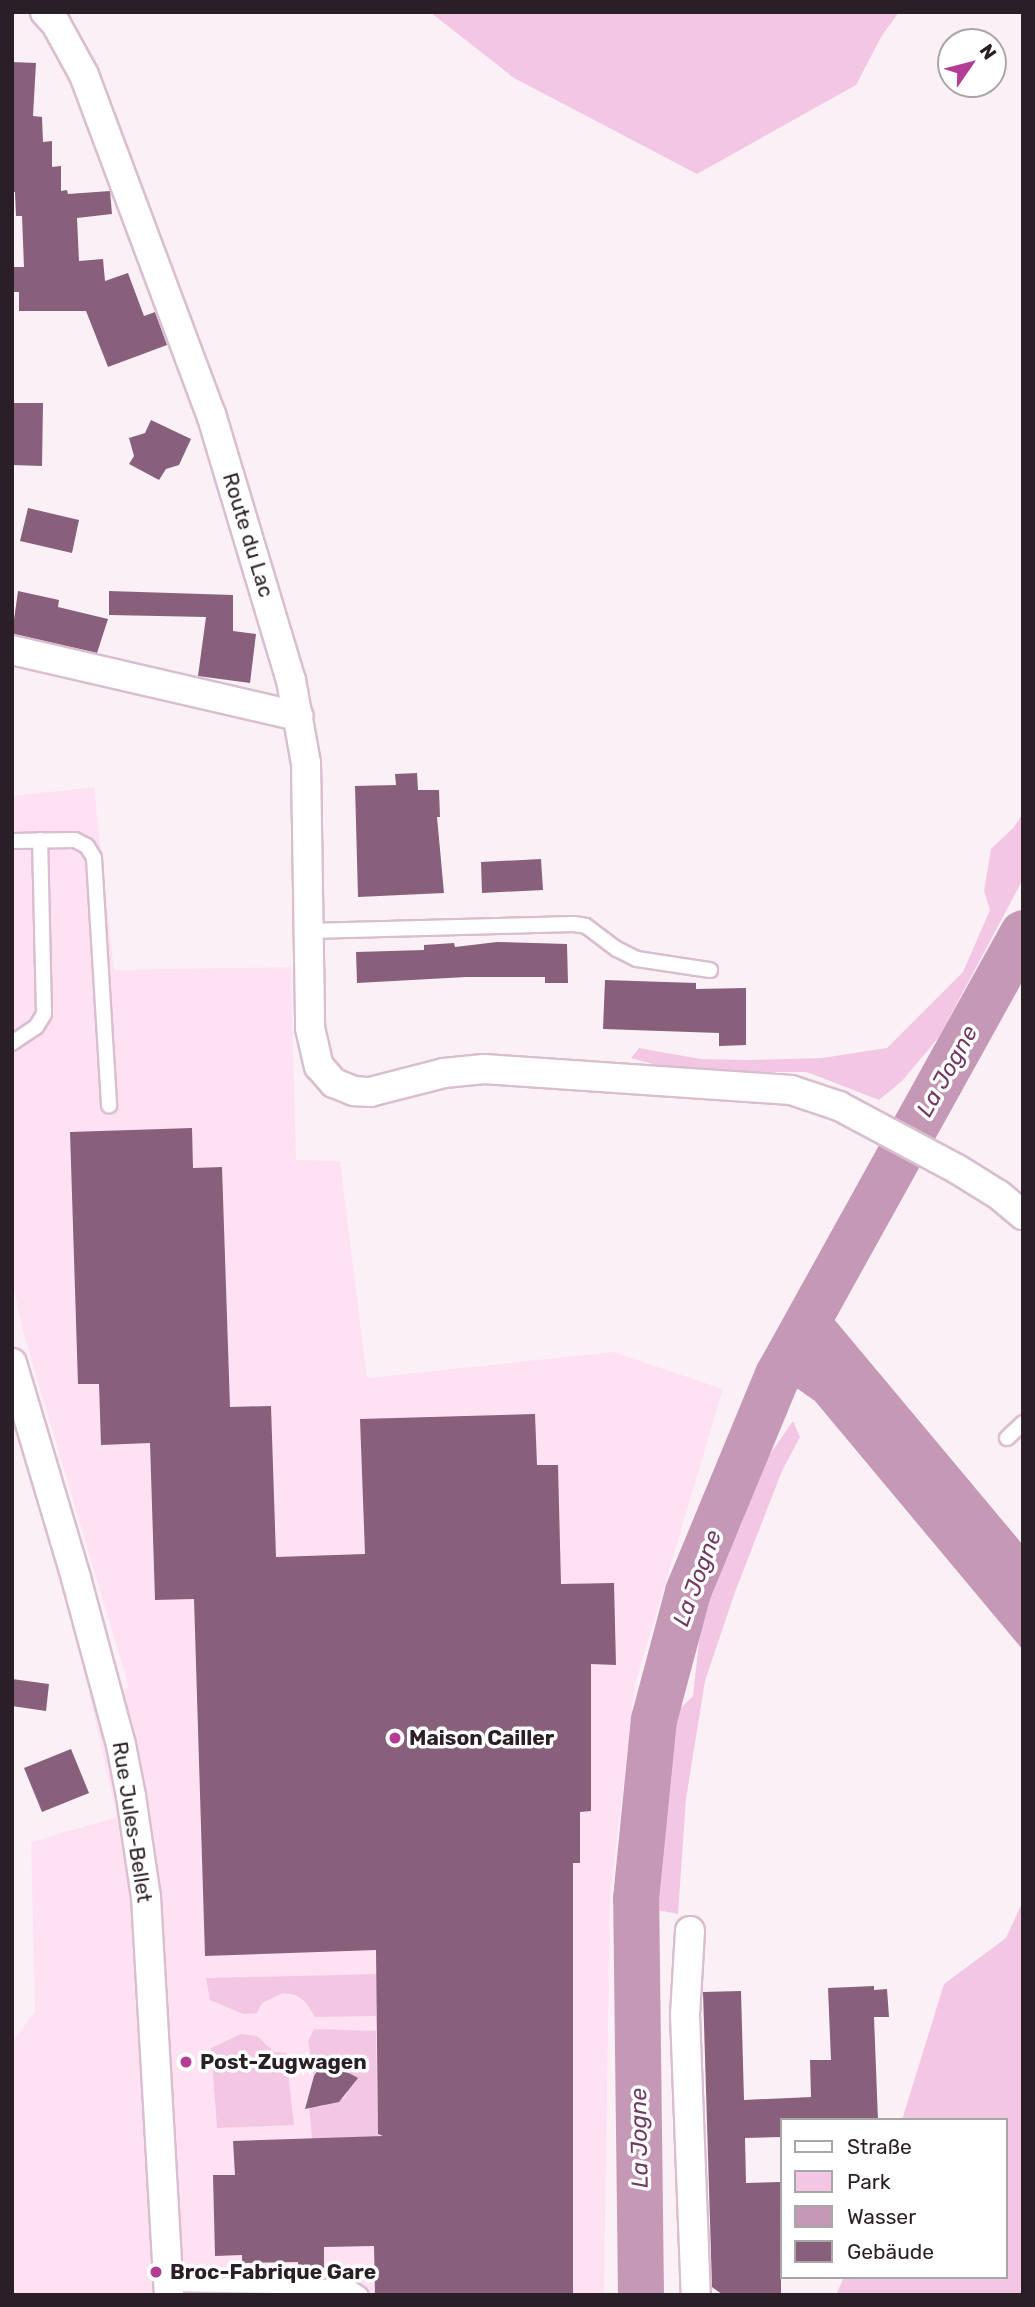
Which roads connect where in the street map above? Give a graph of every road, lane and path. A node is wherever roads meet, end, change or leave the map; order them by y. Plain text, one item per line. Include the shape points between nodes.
1 (45, 12) edge
2 (12, 650) edge
3 (298, 716) junction
4 (12, 841) edge
5 (40, 841) junction
6 (309, 931) junction
7 (710, 970) dead end
8 (12, 1043) edge
9 (109, 1106) dead end
10 (1023, 1215) edge
11 (12, 1363) edge
12 (1023, 1423) edge
13 (1007, 1437) dead end
14 (690, 1931) dead end
15 (169, 2289) edge
16 (361, 2295) edge
17 (696, 2295) edge

1 - 3 street, Route du Lac via 85,75 211,414 275,621
2 - 3 street
3 - 6 street, Route du Lac via 307,771
4 - 5 lane
5 - 8 lane via 44,1014 36,1027
5 - 9 lane via 75,840 87,846 94,858
6 - 7 lane via 574,924 586,926 637,959
6 - 10 street, Route du Lac via 312,1045 319,1066 334,1083 354,1091 370,1092 444,1073 484,1069 792,1090 855,1114 957,1169
11 - 15 street, Rue Jules-Bellet via 76,1578 131,1796 146,1898
12 - 13 lane
14 - 17 street via 685,2015
15 - 16 lane via 349,2287

